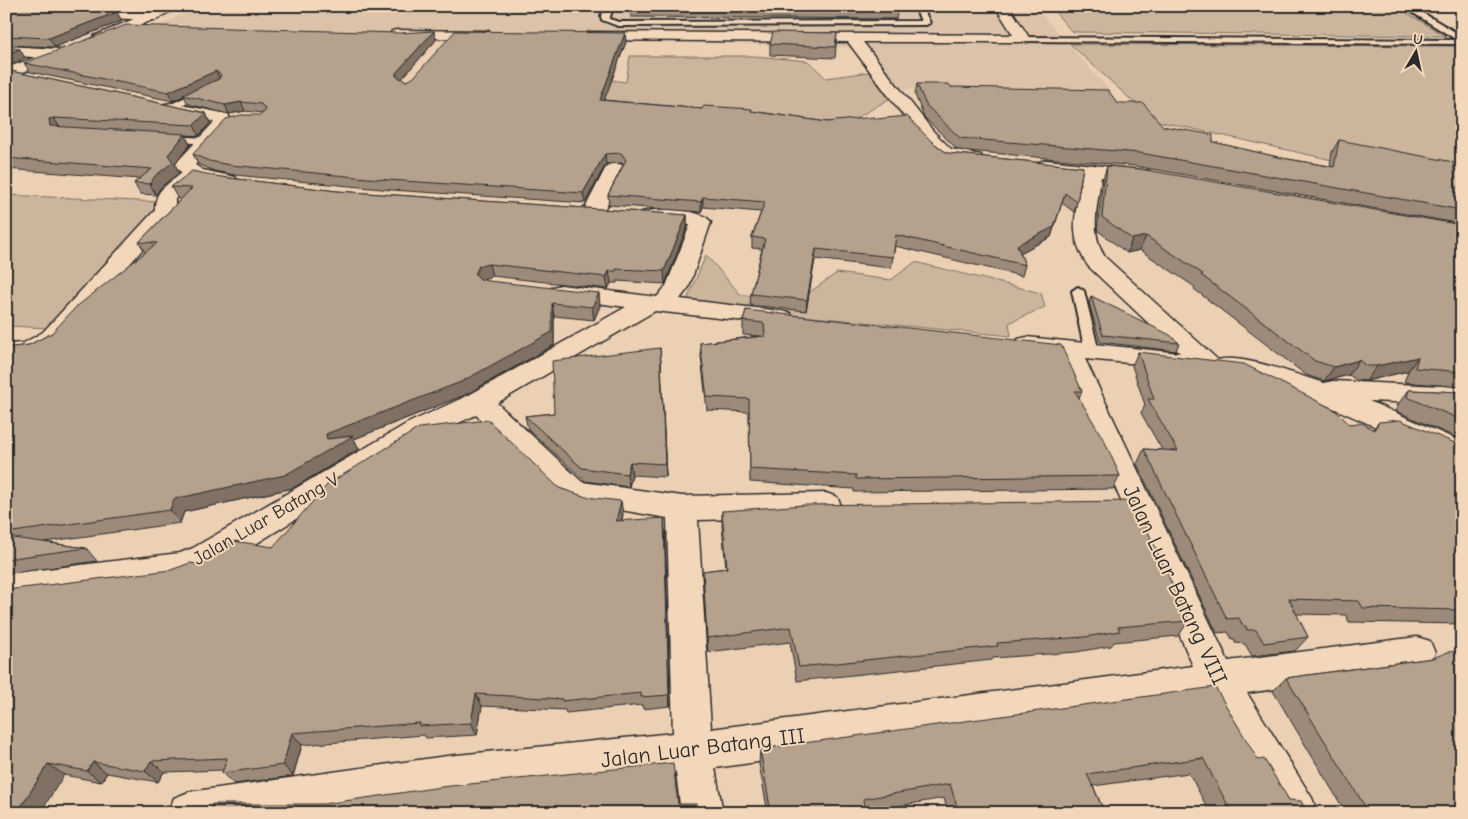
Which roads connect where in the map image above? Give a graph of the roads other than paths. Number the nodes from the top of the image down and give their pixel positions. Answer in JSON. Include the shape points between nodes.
{"nodes":[{"id":1,"x":176,"y":6,"type":"edge"},
{"id":2,"x":610,"y":6,"type":"edge"},
{"id":3,"x":918,"y":6,"type":"edge"},
{"id":4,"x":1002,"y":6,"type":"edge"},
{"id":5,"x":1405,"y":6,"type":"edge"},
{"id":6,"x":6,"y":10,"type":"edge"},
{"id":7,"x":158,"y":22,"type":"junction"},
{"id":8,"x":385,"y":34,"type":"edge"},
{"id":9,"x":452,"y":34,"type":"junction"},
{"id":10,"x":502,"y":35,"type":"edge"},
{"id":11,"x":572,"y":36,"type":"edge"},
{"id":12,"x":852,"y":38,"type":"junction"},
{"id":13,"x":1023,"y":39,"type":"junction"},
{"id":14,"x":1462,"y":39,"type":"edge"},
{"id":15,"x":1462,"y":42,"type":"edge"},
{"id":16,"x":440,"y":48,"type":"edge"},
{"id":17,"x":6,"y":50,"type":"edge"},
{"id":18,"x":58,"y":54,"type":"junction"},
{"id":19,"x":7,"y":74,"type":"edge"},
{"id":20,"x":46,"y":81,"type":"edge"},
{"id":21,"x":211,"y":88,"type":"edge"},
{"id":22,"x":150,"y":103,"type":"edge"},
{"id":23,"x":170,"y":107,"type":"junction"},
{"id":24,"x":158,"y":138,"type":"edge"},
{"id":25,"x":207,"y":141,"type":"junction"},
{"id":26,"x":986,"y":160,"type":"edge"},
{"id":27,"x":1025,"y":164,"type":"edge"},
{"id":28,"x":615,"y":169,"type":"dead end"},
{"id":29,"x":1092,"y":170,"type":"junction"},
{"id":30,"x":194,"y":173,"type":"junction"},
{"id":31,"x":1164,"y":179,"type":"edge"},
{"id":32,"x":246,"y":184,"type":"edge"},
{"id":33,"x":613,"y":213,"type":"edge"},
{"id":34,"x":632,"y":214,"type":"edge"},
{"id":35,"x":538,"y":290,"type":"edge"},
{"id":36,"x":1078,"y":291,"type":"dead end"},
{"id":37,"x":657,"y":304,"type":"junction"},
{"id":38,"x":801,"y":321,"type":"edge"},
{"id":39,"x":1006,"y":343,"type":"edge"},
{"id":40,"x":1080,"y":350,"type":"junction"},
{"id":41,"x":6,"y":352,"type":"edge"},
{"id":42,"x":1207,"y":363,"type":"junction"},
{"id":43,"x":1313,"y":390,"type":"junction"},
{"id":44,"x":1462,"y":396,"type":"edge"},
{"id":45,"x":479,"y":402,"type":"junction"},
{"id":46,"x":1462,"y":454,"type":"edge"},
{"id":47,"x":850,"y":505,"type":"edge"},
{"id":48,"x":682,"y":508,"type":"junction"},
{"id":49,"x":6,"y":588,"type":"edge"},
{"id":50,"x":1417,"y":653,"type":"dead end"},
{"id":51,"x":1217,"y":678,"type":"junction"},
{"id":52,"x":693,"y":751,"type":"junction"},
{"id":53,"x":189,"y":813,"type":"edge"},
{"id":54,"x":702,"y":813,"type":"edge"},
{"id":55,"x":1297,"y":813,"type":"edge"}],
"edges":[{"from":1,"to":7,"type":"street"},
{"from":2,"to":3,"type":"lane","via":[[606,20],[618,24],[926,23]]},
{"from":4,"to":13,"type":"street"},
{"from":5,"to":14,"type":"lane"},
{"from":6,"to":7,"type":"street"},
{"from":7,"to":18,"type":"street","via":[[128,28]]},
{"from":8,"to":9,"type":"street"},
{"from":9,"to":10,"type":"street"},
{"from":9,"to":16,"type":"street"},
{"from":11,"to":12,"type":"street"},
{"from":12,"to":13,"type":"street"},
{"from":12,"to":26,"type":"street","via":[[945,154]]},
{"from":13,"to":15,"type":"lane"},
{"from":17,"to":18,"type":"street"},
{"from":18,"to":19,"type":"street"},
{"from":19,"to":20,"type":"street"},
{"from":21,"to":23,"type":"lane"},
{"from":22,"to":23,"type":"street"},
{"from":23,"to":25,"type":"street","via":[[230,121]]},
{"from":24,"to":25,"type":"lane"},
{"from":25,"to":30,"type":"street","via":[[187,161],[185,166]]},
{"from":27,"to":29,"type":"street"},
{"from":28,"to":33,"type":"street","via":[[584,211]]},
{"from":29,"to":31,"type":"street"},
{"from":29,"to":42,"type":"street","via":[[1084,235],[1088,248],[1096,261]]},
{"from":30,"to":32,"type":"street"},
{"from":30,"to":41,"type":"street","via":[[165,197],[165,211],[52,338],[22,353]]},
{"from":34,"to":37,"type":"street","name":"Jalan Luar Batang V","via":[[692,218],[702,222],[677,288]]},
{"from":35,"to":37,"type":"street"},
{"from":36,"to":40,"type":"lane"},
{"from":37,"to":38,"type":"street"},
{"from":37,"to":45,"type":"street","name":"Jalan Luar Batang V"},
{"from":39,"to":40,"type":"street"},
{"from":40,"to":42,"type":"street"},
{"from":40,"to":51,"type":"street","name":"Jalan Luar Batang VIII","via":[[1082,384],[1122,503]]},
{"from":42,"to":43,"type":"street","via":[[1252,370]]},
{"from":43,"to":44,"type":"street"},
{"from":43,"to":46,"type":"street"},
{"from":45,"to":48,"type":"street","via":[[574,492]]},
{"from":45,"to":49,"type":"street","name":"Jalan Luar Batang V","via":[[418,430],[206,558],[181,567]]},
{"from":47,"to":48,"type":"street"},
{"from":48,"to":52,"type":"street"},
{"from":50,"to":51,"type":"street","name":"Jalan Luar Batang III"},
{"from":51,"to":52,"type":"street","name":"Jalan Luar Batang III"},
{"from":51,"to":55,"type":"street","name":"Jalan Luar Batang VIII"},
{"from":52,"to":53,"type":"street","name":"Jalan Luar Batang III","via":[[447,776]]},
{"from":52,"to":54,"type":"street"}]}
